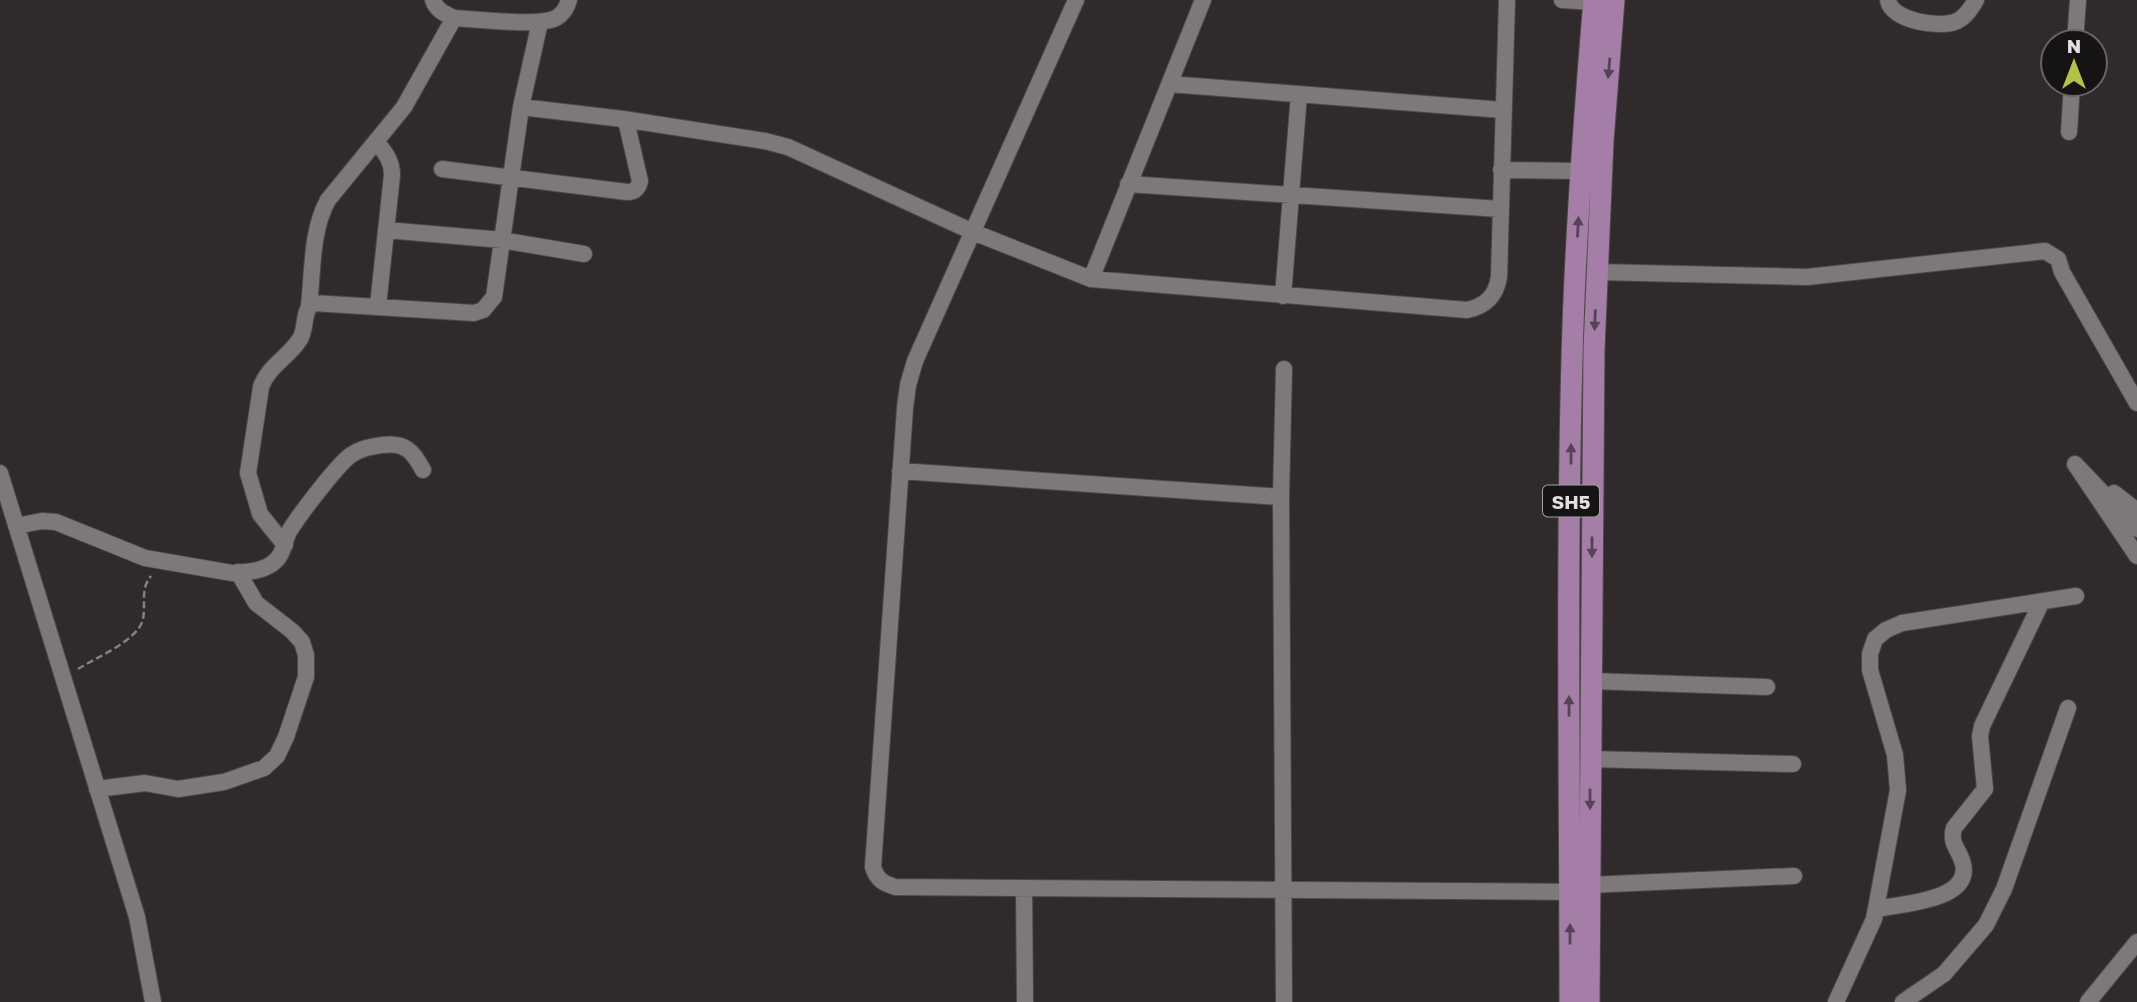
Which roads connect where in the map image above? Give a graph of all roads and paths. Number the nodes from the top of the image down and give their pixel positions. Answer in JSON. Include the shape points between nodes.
{"nodes":[{"id":1,"x":432,"y":0,"type":"edge"},
{"id":2,"x":569,"y":0,"type":"edge"},
{"id":3,"x":1076,"y":0,"type":"edge"},
{"id":4,"x":1203,"y":0,"type":"edge"},
{"id":5,"x":1507,"y":0,"type":"edge"},
{"id":6,"x":1562,"y":0,"type":"edge"},
{"id":7,"x":1888,"y":0,"type":"edge"},
{"id":8,"x":1976,"y":0,"type":"edge"},
{"id":9,"x":2078,"y":0,"type":"edge"},
{"id":10,"x":1601,"y":1,"type":"edge"},
{"id":11,"x":454,"y":18,"type":"junction"},
{"id":12,"x":540,"y":22,"type":"junction"},
{"id":13,"x":2076,"y":28,"type":"edge"},
{"id":14,"x":1168,"y":84,"type":"junction"},
{"id":15,"x":1299,"y":94,"type":"junction"},
{"id":16,"x":2071,"y":98,"type":"edge"},
{"id":17,"x":521,"y":107,"type":"junction"},
{"id":18,"x":1503,"y":110,"type":"junction"},
{"id":19,"x":623,"y":119,"type":"junction"},
{"id":20,"x":2069,"y":132,"type":"dead end"},
{"id":21,"x":376,"y":141,"type":"junction"},
{"id":22,"x":442,"y":169,"type":"dead end"},
{"id":23,"x":1501,"y":170,"type":"junction"},
{"id":24,"x":1580,"y":171,"type":"junction"},
{"id":25,"x":511,"y":178,"type":"junction"},
{"id":26,"x":1128,"y":184,"type":"junction"},
{"id":27,"x":1291,"y":196,"type":"junction"},
{"id":28,"x":1500,"y":209,"type":"junction"},
{"id":29,"x":386,"y":230,"type":"junction"},
{"id":30,"x":973,"y":232,"type":"junction"},
{"id":31,"x":502,"y":240,"type":"junction"},
{"id":32,"x":584,"y":254,"type":"dead end"},
{"id":33,"x":1597,"y":272,"type":"junction"},
{"id":34,"x":1091,"y":279,"type":"junction"},
{"id":35,"x":1283,"y":296,"type":"junction"},
{"id":36,"x":309,"y":305,"type":"junction"},
{"id":37,"x":378,"y":306,"type":"junction"},
{"id":38,"x":1284,"y":369,"type":"dead end"},
{"id":39,"x":2137,"y":403,"type":"edge"},
{"id":40,"x":2075,"y":464,"type":"junction"},
{"id":41,"x":423,"y":470,"type":"dead end"},
{"id":42,"x":900,"y":471,"type":"junction"},
{"id":43,"x":0,"y":473,"type":"edge"},
{"id":44,"x":1281,"y":497,"type":"junction"},
{"id":45,"x":2137,"y":511,"type":"edge"},
{"id":46,"x":16,"y":526,"type":"junction"},
{"id":47,"x":2137,"y":529,"type":"edge"},
{"id":48,"x":285,"y":545,"type":"junction"},
{"id":49,"x":2137,"y":556,"type":"edge"},
{"id":50,"x":167,"y":562,"type":"junction"},
{"id":51,"x":238,"y":572,"type":"junction"},
{"id":52,"x":2076,"y":596,"type":"dead end"},
{"id":53,"x":2042,"y":601,"type":"junction"},
{"id":54,"x":63,"y":678,"type":"junction"},
{"id":55,"x":1591,"y":681,"type":"junction"},
{"id":56,"x":1767,"y":687,"type":"dead end"},
{"id":57,"x":2068,"y":708,"type":"dead end"},
{"id":58,"x":1590,"y":759,"type":"junction"},
{"id":59,"x":1793,"y":764,"type":"dead end"},
{"id":60,"x":97,"y":789,"type":"junction"},
{"id":61,"x":1794,"y":876,"type":"dead end"},
{"id":62,"x":1024,"y":888,"type":"junction"},
{"id":63,"x":1283,"y":890,"type":"junction"},
{"id":64,"x":1583,"y":890,"type":"junction"},
{"id":65,"x":1876,"y":909,"type":"junction"},
{"id":66,"x":2135,"y":946,"type":"edge"},
{"id":67,"x":153,"y":1002,"type":"edge"},
{"id":68,"x":1025,"y":1002,"type":"edge"},
{"id":69,"x":1284,"y":1002,"type":"edge"},
{"id":70,"x":1570,"y":1002,"type":"edge"},
{"id":71,"x":1589,"y":1002,"type":"edge"},
{"id":72,"x":1836,"y":1002,"type":"edge"},
{"id":73,"x":1903,"y":1002,"type":"edge"},
{"id":74,"x":2088,"y":1002,"type":"edge"}],
"edges":[{"from":1,"to":11,"type":"street"},
{"from":2,"to":12,"type":"street","via":[[556,18]]},
{"from":3,"to":30,"type":"street"},
{"from":4,"to":14,"type":"street"},
{"from":5,"to":18,"type":"street"},
{"from":6,"to":10,"type":"street"},
{"from":7,"to":8,"type":"street","via":[[1896,14],[1946,24],[1959,21]]},
{"from":9,"to":13,"type":"street"},
{"from":10,"to":24,"type":"main road","number":"SH5"},
{"from":10,"to":33,"type":"main road","number":"SH5","one_way":true,"via":[[1603,141]]},
{"from":11,"to":12,"type":"street"},
{"from":11,"to":21,"type":"street","via":[[411,98]]},
{"from":12,"to":17,"type":"street"},
{"from":14,"to":15,"type":"street"},
{"from":14,"to":26,"type":"street"},
{"from":15,"to":18,"type":"street"},
{"from":15,"to":27,"type":"street"},
{"from":16,"to":20,"type":"street"},
{"from":17,"to":19,"type":"street"},
{"from":17,"to":25,"type":"street"},
{"from":18,"to":23,"type":"street"},
{"from":19,"to":25,"type":"street","via":[[640,181],[634,192]]},
{"from":19,"to":30,"type":"street","via":[[776,143]]},
{"from":21,"to":29,"type":"street","via":[[392,165]]},
{"from":21,"to":36,"type":"street","via":[[322,209]]},
{"from":22,"to":25,"type":"street"},
{"from":23,"to":24,"type":"street"},
{"from":23,"to":28,"type":"street"},
{"from":64,"to":24,"type":"main road","number":"SH5","one_way":true,"via":[[1572,358]]},
{"from":25,"to":31,"type":"street"},
{"from":26,"to":27,"type":"street"},
{"from":26,"to":34,"type":"street"},
{"from":27,"to":28,"type":"street"},
{"from":27,"to":35,"type":"street"},
{"from":28,"to":35,"type":"street","via":[[1497,290],[1476,308]]},
{"from":29,"to":31,"type":"street"},
{"from":29,"to":37,"type":"street"},
{"from":30,"to":34,"type":"street"},
{"from":30,"to":42,"type":"street","via":[[915,361],[908,385]]},
{"from":31,"to":32,"type":"street"},
{"from":31,"to":37,"type":"street","via":[[494,297],[483,310]]},
{"from":33,"to":39,"type":"street","via":[[1807,277],[2045,251],[2058,259]]},
{"from":33,"to":55,"type":"main road","number":"SH5","one_way":true},
{"from":34,"to":35,"type":"street"},
{"from":36,"to":37,"type":"street"},
{"from":36,"to":48,"type":"street","via":[[298,342],[264,378],[248,465],[257,507]]},
{"from":38,"to":44,"type":"street"},
{"from":40,"to":45,"type":"street"},
{"from":40,"to":47,"type":"street"},
{"from":40,"to":49,"type":"street"},
{"from":41,"to":48,"type":"street","via":[[406,446],[366,448],[353,454],[289,531]]},
{"from":42,"to":44,"type":"street"},
{"from":42,"to":62,"type":"street","via":[[873,867],[876,877],[895,887]]},
{"from":43,"to":46,"type":"street"},
{"from":44,"to":63,"type":"street"},
{"from":46,"to":50,"type":"street","via":[[56,522],[134,554]]},
{"from":46,"to":54,"type":"street"},
{"from":48,"to":51,"type":"street","via":[[274,562]]},
{"from":50,"to":51,"type":"street"},
{"from":50,"to":54,"type":"path","via":[[147,581],[139,630]]},
{"from":51,"to":60,"type":"street","via":[[256,603],[292,631],[306,655],[306,677],[276,756],[264,768],[224,782],[178,789],[145,783]]},
{"from":52,"to":53,"type":"street"},
{"from":53,"to":65,"type":"street","via":[[1982,726],[1985,789],[1952,836],[1963,864],[1961,883],[1943,896]]},
{"from":53,"to":65,"type":"street","via":[[1902,623],[1875,639],[1870,670],[1898,773]]},
{"from":54,"to":60,"type":"street"},
{"from":55,"to":56,"type":"street"},
{"from":55,"to":58,"type":"main road","number":"SH5"},
{"from":57,"to":73,"type":"street","via":[[2004,889],[1986,925],[1944,974]]},
{"from":58,"to":59,"type":"street"},
{"from":58,"to":64,"type":"main road","number":"SH5","one_way":true},
{"from":60,"to":67,"type":"street","via":[[137,917]]},
{"from":61,"to":64,"type":"street"},
{"from":62,"to":63,"type":"street"},
{"from":62,"to":68,"type":"street"},
{"from":63,"to":64,"type":"street"},
{"from":63,"to":69,"type":"street"},
{"from":70,"to":64,"type":"main road","number":"SH5","one_way":true},
{"from":64,"to":71,"type":"main road","number":"SH5"},
{"from":65,"to":72,"type":"street"},
{"from":66,"to":74,"type":"street"}]}
